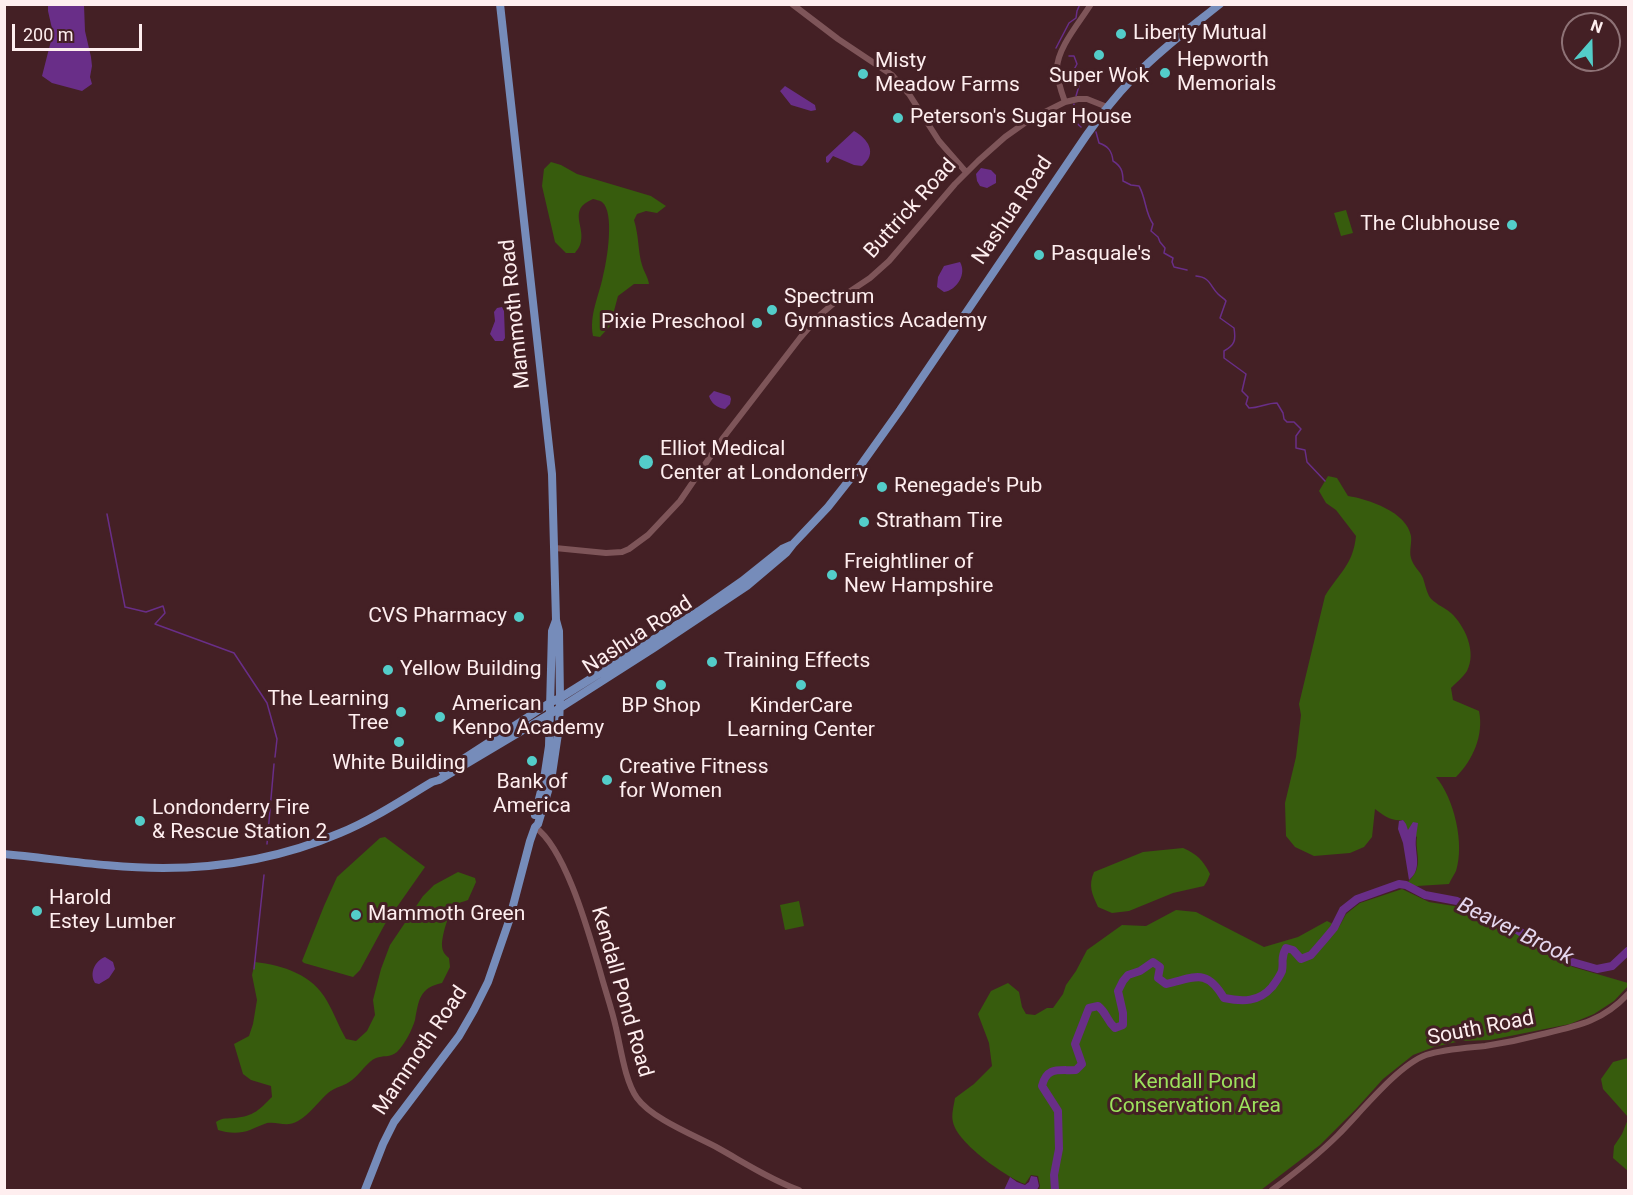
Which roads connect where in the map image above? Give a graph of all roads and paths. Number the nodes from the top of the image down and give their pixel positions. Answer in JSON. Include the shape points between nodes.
{"nodes":[{"id":1,"x":500,"y":4,"type":"edge"},
{"id":2,"x":792,"y":4,"type":"edge"},
{"id":3,"x":1091,"y":4,"type":"edge"},
{"id":4,"x":1220,"y":4,"type":"edge"},
{"id":5,"x":1065,"y":102,"type":"junction"},
{"id":6,"x":1107,"y":107,"type":"junction"},
{"id":7,"x":966,"y":172,"type":"junction"},
{"id":8,"x":793,"y":544,"type":"junction"},
{"id":9,"x":555,"y":548,"type":"junction"},
{"id":10,"x":556,"y":700,"type":"junction"},
{"id":11,"x":560,"y":708,"type":"junction"},
{"id":12,"x":551,"y":714,"type":"junction"},
{"id":13,"x":432,"y":782,"type":"junction"},
{"id":14,"x":535,"y":827,"type":"junction"},
{"id":15,"x":4,"y":854,"type":"edge"},
{"id":16,"x":1629,"y":994,"type":"edge"},
{"id":17,"x":365,"y":1191,"type":"edge"},
{"id":18,"x":799,"y":1191,"type":"edge"},
{"id":19,"x":1272,"y":1191,"type":"edge"}],
"edges":[{"from":1,"to":9,"type":"main road","name":"Mammoth Road","via":[[550,458]]},
{"from":2,"to":7,"type":"street","via":[[892,75]]},
{"from":3,"to":5,"type":"street","via":[[1059,58],[1057,73]]},
{"from":4,"to":6,"type":"main road","name":"Nashua Road","via":[[1145,66]]},
{"from":5,"to":6,"type":"street","name":"Buttrick Road","via":[[1087,99]]},
{"from":5,"to":7,"type":"street","name":"Buttrick Road","via":[[1023,124]]},
{"from":6,"to":8,"type":"main road","name":"Nashua Road","via":[[858,469]]},
{"from":7,"to":9,"type":"street","name":"Buttrick Road","via":[[889,261],[820,315],[723,438],[680,501],[648,535],[622,552]]},
{"from":8,"to":10,"type":"main road","name":"Nashua Road","via":[[699,611]]},
{"from":8,"to":11,"type":"main road","name":"Nashua Road","via":[[747,586]]},
{"from":9,"to":10,"type":"main road","name":"Mammoth Road","via":[[559,631]]},
{"from":10,"to":11,"type":"main road","name":"Mammoth Road"},
{"from":10,"to":12,"type":"main road","name":"Mammoth Road"},
{"from":10,"to":13,"type":"main road","name":"Nashua Road"},
{"from":11,"to":12,"type":"main road","name":"Nashua Road"},
{"from":11,"to":14,"type":"main road","name":"Mammoth Road","via":[[555,764]]},
{"from":12,"to":13,"type":"main road","name":"Nashua Road"},
{"from":12,"to":14,"type":"main road","name":"Mammoth Road"},
{"from":13,"to":15,"type":"main road","name":"Nashua Road","via":[[340,833],[277,854],[237,862],[160,868]]},
{"from":14,"to":17,"type":"main road","name":"Mammoth Road","via":[[488,982],[459,1036],[394,1122]]},
{"from":14,"to":18,"type":"street","name":"Kendall Pond Road","via":[[554,849],[576,898],[628,1079],[637,1098],[656,1115]]},
{"from":16,"to":19,"type":"street","name":"South Road","via":[[1601,1017],[1583,1025],[1418,1058],[1320,1152]]}]}
